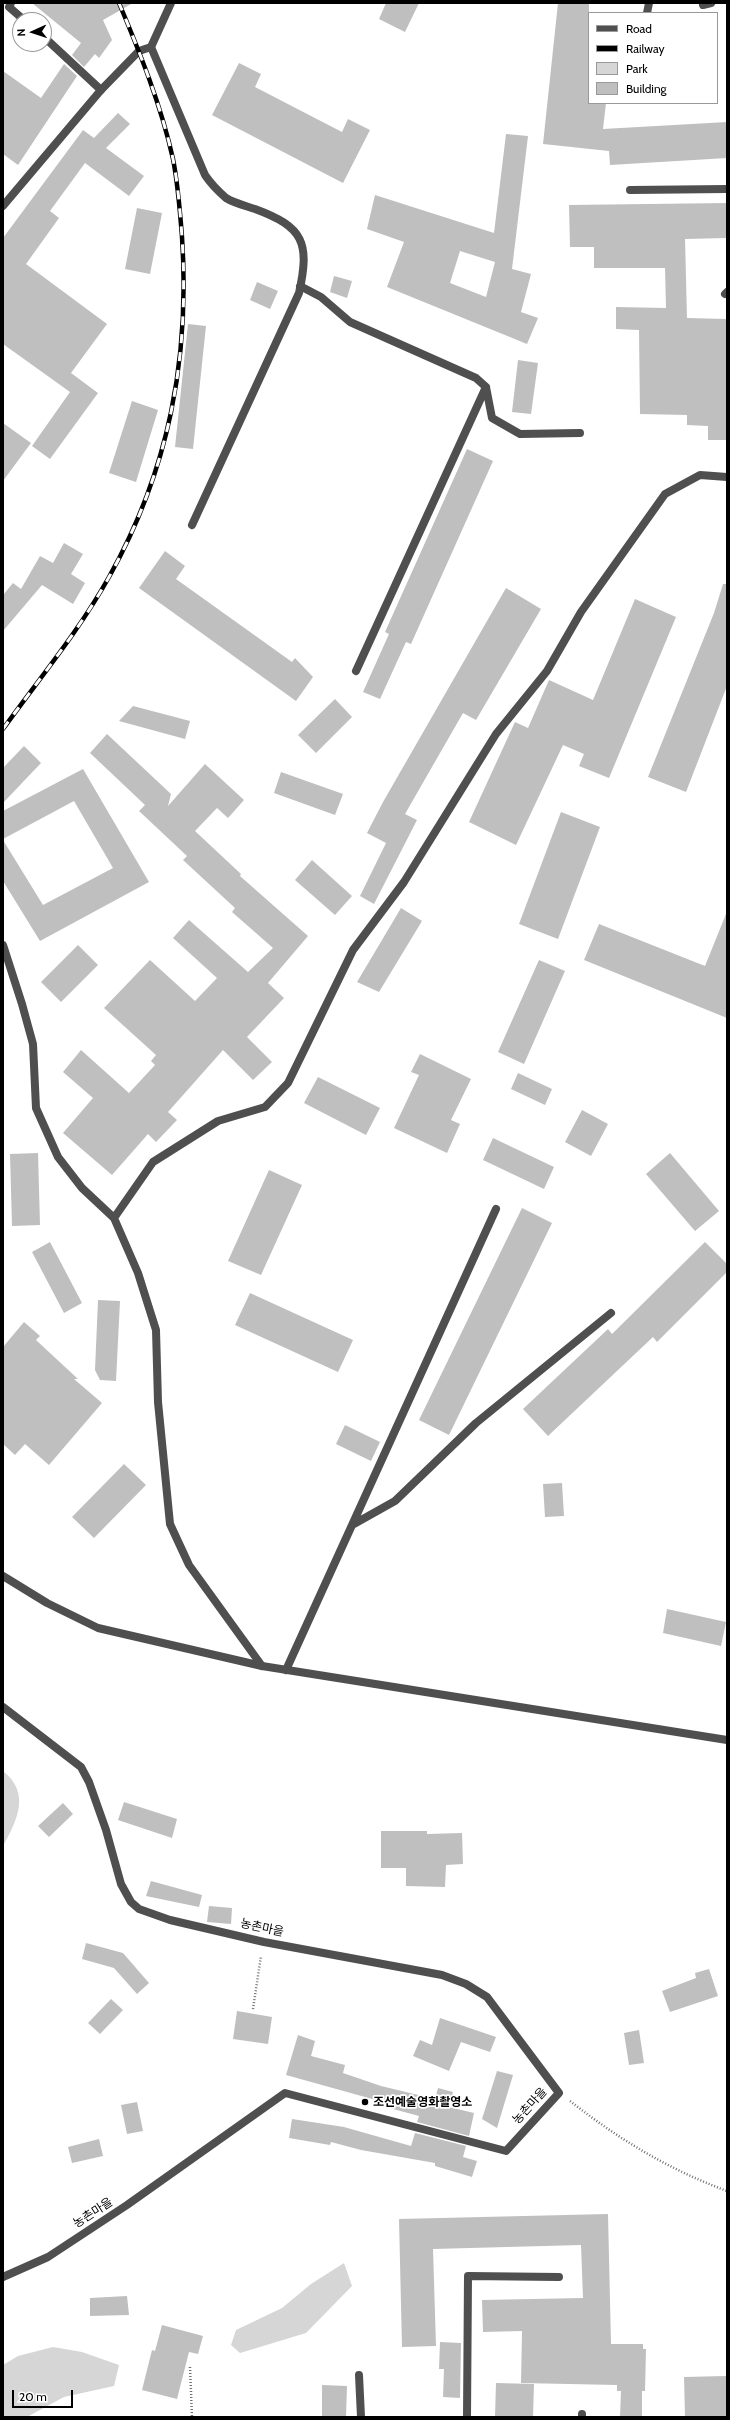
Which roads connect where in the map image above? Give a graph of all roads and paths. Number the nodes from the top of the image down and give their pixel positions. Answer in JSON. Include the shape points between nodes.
{"nodes":[{"id":1,"x":11,"y":3,"type":"edge"},
{"id":2,"x":171,"y":3,"type":"edge"},
{"id":3,"x":15,"y":12,"type":"edge"},
{"id":4,"x":52,"y":45,"type":"edge"},
{"id":5,"x":151,"y":47,"type":"junction"},
{"id":6,"x":101,"y":90,"type":"junction"},
{"id":7,"x":727,"y":189,"type":"edge"},
{"id":8,"x":630,"y":190,"type":"dead end"},
{"id":9,"x":3,"y":206,"type":"edge"},
{"id":10,"x":300,"y":286,"type":"junction"},
{"id":11,"x":486,"y":387,"type":"junction"},
{"id":12,"x":580,"y":433,"type":"dead end"},
{"id":13,"x":727,"y":477,"type":"edge"},
{"id":14,"x":192,"y":525,"type":"dead end"},
{"id":15,"x":356,"y":671,"type":"dead end"},
{"id":16,"x":3,"y":945,"type":"edge"},
{"id":17,"x":496,"y":1209,"type":"dead end"},
{"id":18,"x":114,"y":1218,"type":"junction"},
{"id":19,"x":611,"y":1314,"type":"dead end"},
{"id":20,"x":354,"y":1524,"type":"junction"},
{"id":21,"x":3,"y":1576,"type":"edge"},
{"id":22,"x":262,"y":1666,"type":"junction"},
{"id":23,"x":286,"y":1670,"type":"junction"},
{"id":24,"x":3,"y":1706,"type":"edge"},
{"id":25,"x":727,"y":1740,"type":"edge"},
{"id":26,"x":264,"y":1942,"type":"junction"},
{"id":27,"x":253,"y":2010,"type":"dead end"},
{"id":28,"x":559,"y":2093,"type":"junction"},
{"id":29,"x":727,"y":2191,"type":"edge"},
{"id":30,"x":3,"y":2277,"type":"edge"},
{"id":31,"x":559,"y":2277,"type":"dead end"},
{"id":32,"x":190,"y":2367,"type":"dead end"},
{"id":33,"x":359,"y":2375,"type":"dead end"},
{"id":34,"x":192,"y":2417,"type":"edge"},
{"id":35,"x":361,"y":2417,"type":"edge"},
{"id":36,"x":467,"y":2417,"type":"edge"}],
"edges":[{"from":1,"to":3,"type":"street","via":[[9,7]]},
{"from":2,"to":5,"type":"street"},
{"from":4,"to":6,"type":"street"},
{"from":5,"to":6,"type":"street","via":[[139,51]]},
{"from":5,"to":10,"type":"street","via":[[205,175],[214,187],[228,199],[272,215],[293,229],[303,244],[304,271]]},
{"from":6,"to":9,"type":"street"},
{"from":7,"to":8,"type":"street"},
{"from":10,"to":11,"type":"street","via":[[321,297],[350,322],[476,378]]},
{"from":10,"to":14,"type":"street"},
{"from":11,"to":12,"type":"street","via":[[492,418],[520,434]]},
{"from":11,"to":15,"type":"street"},
{"from":13,"to":18,"type":"street","via":[[700,475],[665,494],[656,506],[581,612],[547,671],[496,734],[404,882],[353,950],[288,1083],[265,1107],[218,1121],[153,1162]]},
{"from":16,"to":18,"type":"street","via":[[32,1044],[36,1108],[58,1157],[82,1188]]},
{"from":17,"to":20,"type":"street"},
{"from":18,"to":22,"type":"street","via":[[138,1273],[156,1330],[158,1402],[170,1524],[189,1565]]},
{"from":19,"to":20,"type":"street","via":[[476,1423],[395,1501]]},
{"from":20,"to":23,"type":"street"},
{"from":21,"to":22,"type":"street","via":[[47,1603],[98,1628]]},
{"from":22,"to":23,"type":"street"},
{"from":23,"to":25,"type":"street"},
{"from":24,"to":26,"type":"street","name":"농촌마을","via":[[81,1768],[89,1782],[106,1830],[121,1884],[131,1902],[139,1909],[170,1920]]},
{"from":26,"to":27,"type":"path"},
{"from":26,"to":28,"type":"street","name":"농촌마을","via":[[442,1975],[466,1984],[487,1998]]},
{"from":28,"to":29,"type":"path","via":[[603,2127],[647,2155],[684,2175]]},
{"from":28,"to":30,"type":"street","name":"농촌마을","via":[[506,2151],[285,2093],[127,2205],[48,2256]]},
{"from":31,"to":36,"type":"street","via":[[468,2276]]},
{"from":32,"to":34,"type":"path"},
{"from":33,"to":35,"type":"street"}]}
